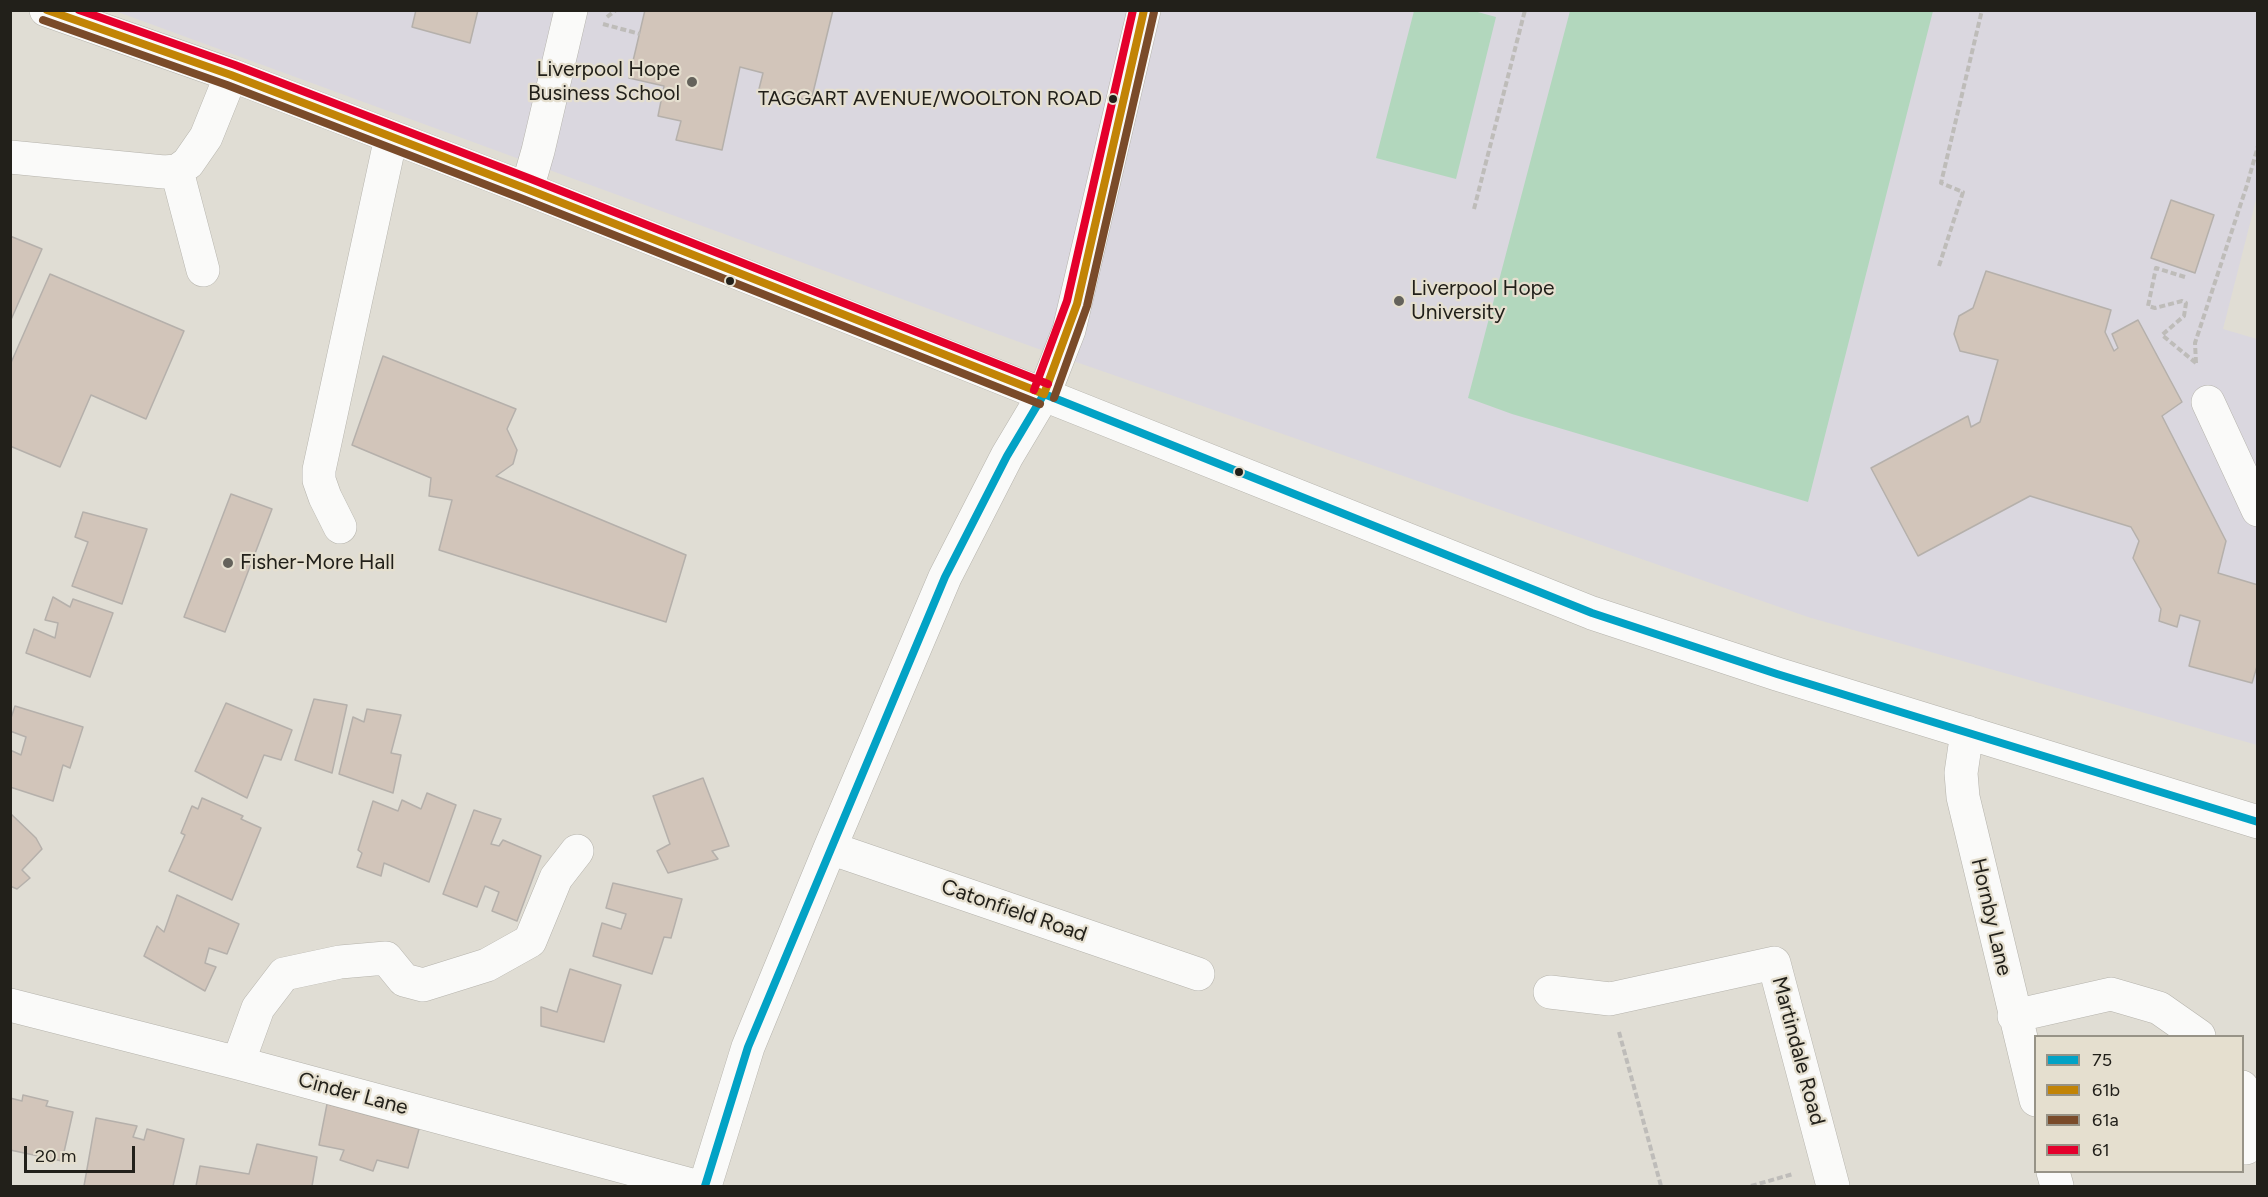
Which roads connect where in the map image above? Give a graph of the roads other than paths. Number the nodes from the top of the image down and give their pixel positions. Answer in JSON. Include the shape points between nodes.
{"nodes":[{"id":1,"x":46,"y":10,"type":"edge"},
{"id":2,"x":1144,"y":10,"type":"edge"},
{"id":3,"x":584,"y":16,"type":"edge"},
{"id":4,"x":231,"y":75,"type":"junction"},
{"id":5,"x":392,"y":137,"type":"junction"},
{"id":6,"x":10,"y":157,"type":"edge"},
{"id":7,"x":177,"y":171,"type":"junction"},
{"id":8,"x":527,"y":189,"type":"junction"},
{"id":9,"x":203,"y":270,"type":"dead end"},
{"id":10,"x":1044,"y":394,"type":"junction"},
{"id":11,"x":2208,"y":402,"type":"dead end"},
{"id":12,"x":2258,"y":510,"type":"edge"},
{"id":13,"x":340,"y":527,"type":"dead end"},
{"id":14,"x":1966,"y":732,"type":"junction"},
{"id":15,"x":2258,"y":822,"type":"edge"},
{"id":16,"x":830,"y":848,"type":"junction"},
{"id":17,"x":577,"y":851,"type":"dead end"},
{"id":18,"x":1198,"y":974,"type":"dead end"},
{"id":19,"x":1550,"y":992,"type":"dead end"},
{"id":20,"x":10,"y":1005,"type":"edge"},
{"id":21,"x":2014,"y":1016,"type":"junction"},
{"id":22,"x":2198,"y":1035,"type":"edge"},
{"id":23,"x":238,"y":1063,"type":"junction"},
{"id":24,"x":2244,"y":1090,"type":"edge"},
{"id":25,"x":2034,"y":1092,"type":"edge"},
{"id":26,"x":2246,"y":1148,"type":"dead end"},
{"id":27,"x":1830,"y":1175,"type":"edge"},
{"id":28,"x":695,"y":1186,"type":"edge"},
{"id":29,"x":705,"y":1186,"type":"edge"}],
"edges":[{"from":1,"to":4,"type":"street"},
{"from":2,"to":10,"type":"street","via":[[1077,304]]},
{"from":3,"to":8,"type":"street"},
{"from":4,"to":5,"type":"street"},
{"from":4,"to":7,"type":"street","via":[[206,137],[188,163]]},
{"from":5,"to":8,"type":"street"},
{"from":5,"to":13,"type":"street","via":[[319,470],[325,497]]},
{"from":6,"to":7,"type":"street"},
{"from":7,"to":9,"type":"street"},
{"from":8,"to":10,"type":"street"},
{"from":10,"to":14,"type":"street","via":[[1592,613]]},
{"from":10,"to":16,"type":"street","via":[[1007,456],[945,577]]},
{"from":11,"to":12,"type":"street"},
{"from":14,"to":15,"type":"street"},
{"from":14,"to":21,"type":"street","name":"Hornby Lane","via":[[1961,772],[1963,796]]},
{"from":16,"to":18,"type":"street","name":"Catonfield Road"},
{"from":16,"to":29,"type":"street","via":[[748,1047]]},
{"from":17,"to":23,"type":"street","via":[[556,878],[530,941],[487,965],[423,984],[404,980],[386,958],[340,962],[284,974],[258,1008]]},
{"from":19,"to":27,"type":"street","name":"Martindale Road","via":[[1610,999],[1774,963]]},
{"from":20,"to":23,"type":"street","name":"Cinder Lane"},
{"from":21,"to":22,"type":"street","via":[[2111,994],[2159,1008]]},
{"from":21,"to":25,"type":"street","name":"Hornby Lane"},
{"from":23,"to":28,"type":"street","name":"Cinder Lane"},
{"from":24,"to":26,"type":"street","via":[[2253,1106]]}]}
